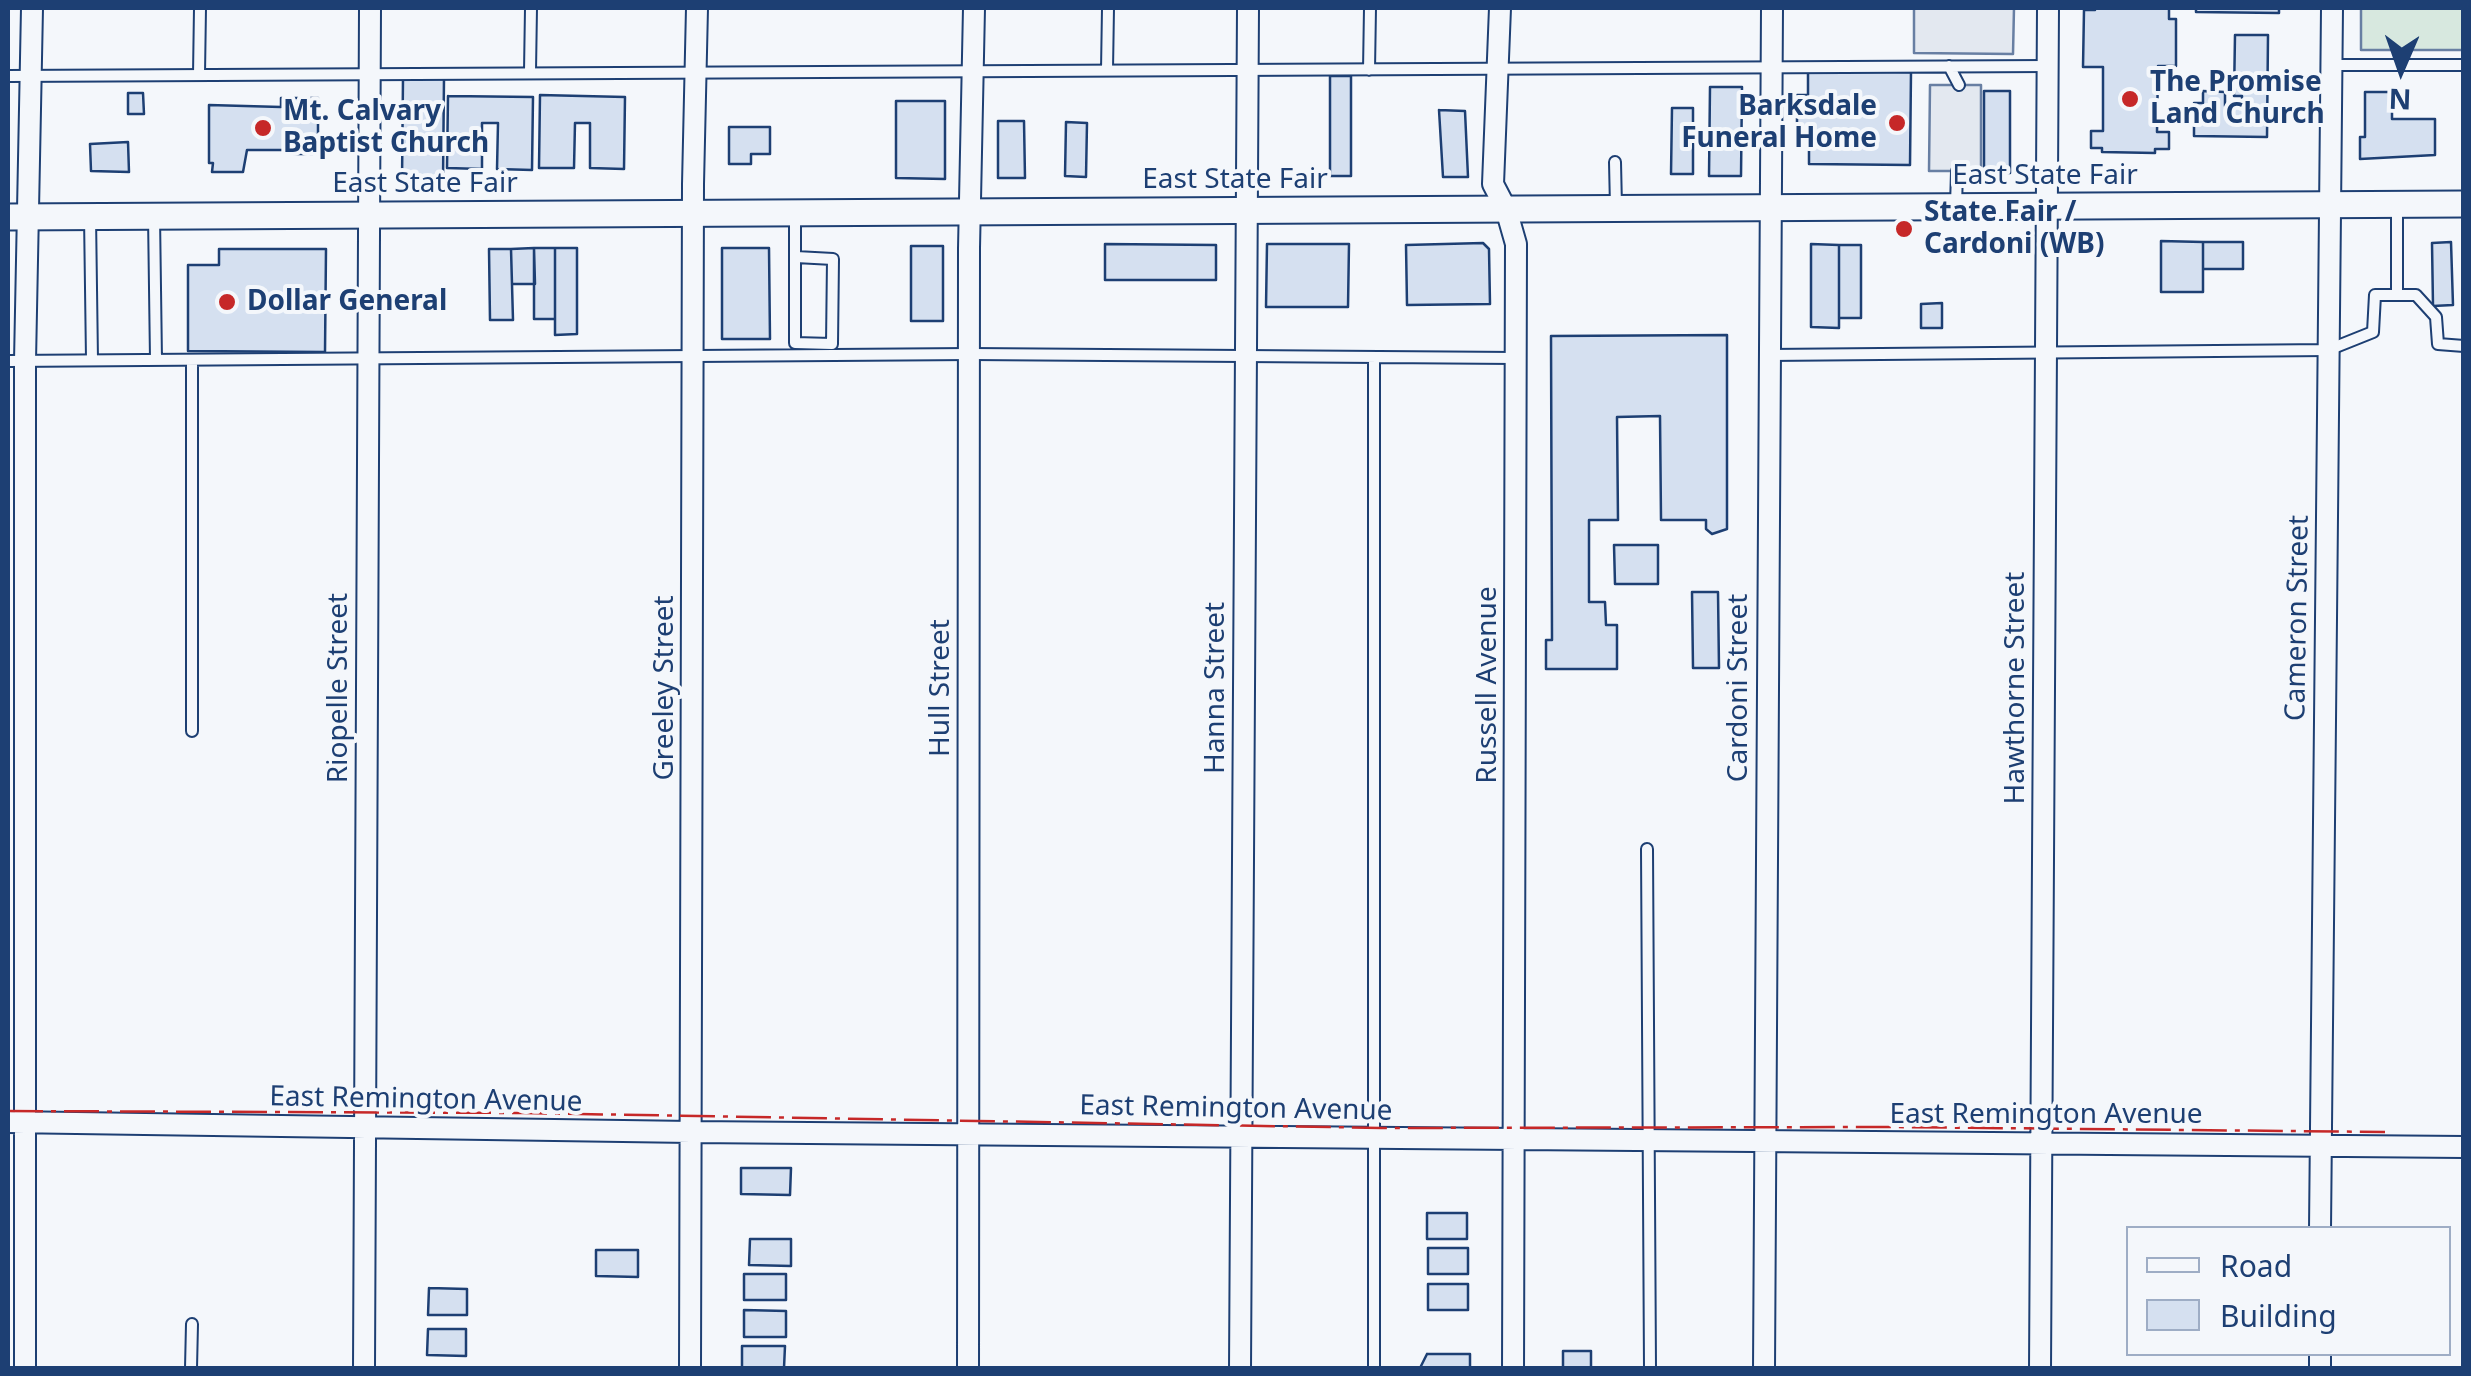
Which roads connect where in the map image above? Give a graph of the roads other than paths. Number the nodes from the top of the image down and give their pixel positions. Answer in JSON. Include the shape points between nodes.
{"nodes":[{"id":1,"x":32,"y":8,"type":"edge"},
{"id":2,"x":200,"y":8,"type":"edge"},
{"id":3,"x":370,"y":8,"type":"edge"},
{"id":4,"x":532,"y":8,"type":"edge"},
{"id":5,"x":697,"y":8,"type":"edge"},
{"id":6,"x":974,"y":8,"type":"edge"},
{"id":7,"x":1108,"y":8,"type":"edge"},
{"id":8,"x":1248,"y":8,"type":"edge"},
{"id":9,"x":1370,"y":8,"type":"edge"},
{"id":10,"x":1500,"y":8,"type":"edge"},
{"id":11,"x":1772,"y":8,"type":"edge"},
{"id":12,"x":2048,"y":8,"type":"edge"},
{"id":13,"x":2332,"y":8,"type":"edge"},
{"id":14,"x":2331,"y":65,"type":"junction"},
{"id":15,"x":2464,"y":65,"type":"edge"},
{"id":16,"x":1771,"y":66,"type":"junction"},
{"id":17,"x":1949,"y":66,"type":"junction"},
{"id":18,"x":2048,"y":66,"type":"junction"},
{"id":19,"x":1499,"y":69,"type":"junction"},
{"id":20,"x":695,"y":70,"type":"junction"},
{"id":21,"x":1107,"y":70,"type":"junction"},
{"id":22,"x":1369,"y":70,"type":"junction"},
{"id":23,"x":530,"y":71,"type":"junction"},
{"id":24,"x":973,"y":71,"type":"junction"},
{"id":25,"x":1247,"y":71,"type":"junction"},
{"id":26,"x":370,"y":72,"type":"junction"},
{"id":27,"x":199,"y":74,"type":"junction"},
{"id":28,"x":8,"y":76,"type":"edge"},
{"id":29,"x":31,"y":76,"type":"junction"},
{"id":30,"x":1959,"y":85,"type":"dead end"},
{"id":31,"x":1615,"y":162,"type":"dead end"},
{"id":32,"x":1957,"y":171,"type":"dead end"},
{"id":33,"x":2329,"y":204,"type":"junction"},
{"id":34,"x":2397,"y":204,"type":"junction"},
{"id":35,"x":2464,"y":204,"type":"edge"},
{"id":36,"x":2046,"y":206,"type":"junction"},
{"id":37,"x":1956,"y":207,"type":"junction"},
{"id":38,"x":1616,"y":208,"type":"junction"},
{"id":39,"x":1769,"y":208,"type":"junction"},
{"id":40,"x":1506,"y":209,"type":"junction"},
{"id":41,"x":1246,"y":210,"type":"junction"},
{"id":42,"x":795,"y":212,"type":"junction"},
{"id":43,"x":694,"y":213,"type":"junction"},
{"id":44,"x":970,"y":213,"type":"junction"},
{"id":45,"x":90,"y":214,"type":"junction"},
{"id":46,"x":154,"y":214,"type":"junction"},
{"id":47,"x":368,"y":214,"type":"junction"},
{"id":48,"x":17,"y":216,"type":"edge"},
{"id":49,"x":796,"y":257,"type":"junction"},
{"id":50,"x":2396,"y":295,"type":"junction"},
{"id":51,"x":2464,"y":346,"type":"edge"},
{"id":52,"x":2328,"y":350,"type":"junction"},
{"id":53,"x":2045,"y":351,"type":"junction"},
{"id":54,"x":970,"y":354,"type":"junction"},
{"id":55,"x":1768,"y":355,"type":"junction"},
{"id":56,"x":694,"y":357,"type":"junction"},
{"id":57,"x":1245,"y":357,"type":"junction"},
{"id":58,"x":1374,"y":358,"type":"junction"},
{"id":59,"x":1516,"y":358,"type":"junction"},
{"id":60,"x":368,"y":359,"type":"junction"},
{"id":61,"x":92,"y":360,"type":"junction"},
{"id":62,"x":156,"y":360,"type":"junction"},
{"id":63,"x":192,"y":360,"type":"junction"},
{"id":64,"x":16,"y":361,"type":"edge"},
{"id":65,"x":192,"y":731,"type":"dead end"},
{"id":66,"x":1646,"y":848,"type":"dead end"},
{"id":67,"x":17,"y":1122,"type":"edge"},
{"id":68,"x":365,"y":1126,"type":"junction"},
{"id":69,"x":691,"y":1132,"type":"junction"},
{"id":70,"x":967,"y":1133,"type":"junction"},
{"id":71,"x":1242,"y":1137,"type":"junction"},
{"id":72,"x":1374,"y":1138,"type":"junction"},
{"id":73,"x":1514,"y":1140,"type":"junction"},
{"id":74,"x":1650,"y":1141,"type":"junction"},
{"id":75,"x":1764,"y":1141,"type":"junction"},
{"id":76,"x":2042,"y":1142,"type":"junction"},
{"id":77,"x":2320,"y":1145,"type":"junction"},
{"id":78,"x":2464,"y":1147,"type":"edge"},
{"id":79,"x":2320,"y":1226,"type":"edge"},
{"id":80,"x":192,"y":1324,"type":"dead end"},
{"id":81,"x":26,"y":1368,"type":"edge"},
{"id":82,"x":192,"y":1368,"type":"edge"},
{"id":83,"x":364,"y":1368,"type":"edge"},
{"id":84,"x":690,"y":1368,"type":"edge"},
{"id":85,"x":968,"y":1368,"type":"edge"},
{"id":86,"x":1240,"y":1368,"type":"edge"},
{"id":87,"x":1374,"y":1368,"type":"edge"},
{"id":88,"x":1512,"y":1368,"type":"edge"},
{"id":89,"x":1650,"y":1368,"type":"edge"},
{"id":90,"x":1764,"y":1368,"type":"edge"},
{"id":91,"x":2040,"y":1368,"type":"edge"}],
"edges":[{"from":1,"to":29,"type":"street"},
{"from":2,"to":27,"type":"lane"},
{"from":3,"to":26,"type":"street","name":"Riopelle Street"},
{"from":4,"to":23,"type":"lane"},
{"from":5,"to":20,"type":"street","name":"Greeley Street"},
{"from":6,"to":24,"type":"street","name":"Hull Street"},
{"from":7,"to":21,"type":"lane"},
{"from":8,"to":25,"type":"street","name":"Hanna Street"},
{"from":9,"to":22,"type":"lane"},
{"from":10,"to":19,"type":"street","name":"Russell Avenue"},
{"from":11,"to":16,"type":"street","name":"Cardoni Street"},
{"from":12,"to":18,"type":"street","name":"Hawthorne Street"},
{"from":13,"to":14,"type":"street","name":"Cameron Street"},
{"from":14,"to":15,"type":"lane"},
{"from":14,"to":33,"type":"street","name":"Cameron Street"},
{"from":16,"to":17,"type":"lane"},
{"from":16,"to":19,"type":"lane"},
{"from":16,"to":39,"type":"street","name":"Cardoni Street"},
{"from":17,"to":18,"type":"lane"},
{"from":17,"to":30,"type":"lane"},
{"from":18,"to":36,"type":"street","name":"Hawthorne Street"},
{"from":19,"to":22,"type":"lane"},
{"from":19,"to":40,"type":"street","name":"Russell Avenue","via":[[1493,184]]},
{"from":20,"to":23,"type":"lane"},
{"from":20,"to":24,"type":"lane"},
{"from":20,"to":43,"type":"street","name":"Greeley Street"},
{"from":21,"to":24,"type":"lane"},
{"from":21,"to":25,"type":"lane"},
{"from":22,"to":25,"type":"lane"},
{"from":23,"to":26,"type":"lane"},
{"from":24,"to":44,"type":"street","name":"Hull Street"},
{"from":25,"to":41,"type":"street","name":"Hanna Street"},
{"from":26,"to":27,"type":"lane"},
{"from":26,"to":47,"type":"street","name":"Riopelle Street"},
{"from":27,"to":29,"type":"lane"},
{"from":28,"to":29,"type":"lane"},
{"from":29,"to":48,"type":"street"},
{"from":31,"to":38,"type":"lane"},
{"from":32,"to":37,"type":"lane"},
{"from":33,"to":34,"type":"street","name":"East State Fair"},
{"from":33,"to":36,"type":"street","name":"East State Fair"},
{"from":33,"to":52,"type":"street","name":"Cameron Street"},
{"from":34,"to":35,"type":"street","name":"East State Fair"},
{"from":34,"to":50,"type":"lane"},
{"from":36,"to":37,"type":"street","name":"East State Fair"},
{"from":36,"to":53,"type":"street","name":"Hawthorne Street"},
{"from":37,"to":39,"type":"street","name":"East State Fair"},
{"from":38,"to":39,"type":"street","name":"East State Fair"},
{"from":38,"to":40,"type":"street","name":"East State Fair"},
{"from":39,"to":55,"type":"street","name":"Cardoni Street"},
{"from":40,"to":41,"type":"street","name":"East State Fair"},
{"from":40,"to":59,"type":"street","name":"Russell Avenue","via":[[1516,244]]},
{"from":41,"to":44,"type":"street","name":"East State Fair"},
{"from":41,"to":57,"type":"street","name":"Hanna Street"},
{"from":42,"to":43,"type":"street","name":"East State Fair"},
{"from":42,"to":44,"type":"street","name":"East State Fair"},
{"from":42,"to":49,"type":"lane"},
{"from":43,"to":47,"type":"street","name":"East State Fair"},
{"from":43,"to":56,"type":"street","name":"Greeley Street"},
{"from":44,"to":54,"type":"street","name":"Hull Street"},
{"from":45,"to":46,"type":"street","name":"East State Fair"},
{"from":45,"to":48,"type":"street","name":"East State Fair"},
{"from":45,"to":61,"type":"lane"},
{"from":46,"to":47,"type":"street","name":"East State Fair"},
{"from":46,"to":62,"type":"lane"},
{"from":47,"to":60,"type":"street","name":"Riopelle Street"},
{"from":48,"to":64,"type":"street"},
{"from":49,"to":49,"type":"lane","via":[[795,343],[832,344],[833,259]]},
{"from":50,"to":51,"type":"lane","via":[[2416,296],[2436,317],[2438,344]]},
{"from":50,"to":52,"type":"lane","via":[[2375,295],[2373,332]]},
{"from":52,"to":53,"type":"lane"},
{"from":52,"to":77,"type":"street","name":"Cameron Street"},
{"from":53,"to":55,"type":"lane"},
{"from":53,"to":76,"type":"street","name":"Hawthorne Street"},
{"from":54,"to":56,"type":"lane"},
{"from":54,"to":57,"type":"lane"},
{"from":54,"to":70,"type":"street","name":"Hull Street"},
{"from":55,"to":75,"type":"street","name":"Cardoni Street"},
{"from":56,"to":60,"type":"lane"},
{"from":56,"to":69,"type":"street","name":"Greeley Street"},
{"from":57,"to":58,"type":"lane"},
{"from":57,"to":71,"type":"street","name":"Hanna Street"},
{"from":58,"to":59,"type":"lane"},
{"from":58,"to":72,"type":"lane"},
{"from":59,"to":73,"type":"street","name":"Russell Avenue"},
{"from":60,"to":63,"type":"lane"},
{"from":60,"to":68,"type":"street","name":"Riopelle Street"},
{"from":61,"to":62,"type":"lane"},
{"from":61,"to":64,"type":"lane"},
{"from":62,"to":63,"type":"lane"},
{"from":63,"to":65,"type":"lane"},
{"from":64,"to":67,"type":"street"},
{"from":66,"to":74,"type":"lane"},
{"from":67,"to":68,"type":"street","name":"East Remington Avenue"},
{"from":67,"to":81,"type":"street"},
{"from":68,"to":69,"type":"street","name":"East Remington Avenue"},
{"from":68,"to":83,"type":"street","name":"Riopelle Street"},
{"from":69,"to":70,"type":"street","name":"East Remington Avenue"},
{"from":69,"to":84,"type":"street","name":"Greeley Street"},
{"from":70,"to":71,"type":"street","name":"East Remington Avenue"},
{"from":70,"to":85,"type":"street","name":"Hull Street"},
{"from":71,"to":72,"type":"street","name":"East Remington Avenue"},
{"from":71,"to":86,"type":"street","name":"Hanna Street"},
{"from":72,"to":73,"type":"street","name":"East Remington Avenue"},
{"from":72,"to":87,"type":"lane"},
{"from":73,"to":74,"type":"street","name":"East Remington Avenue"},
{"from":73,"to":88,"type":"street","name":"Russell Avenue"},
{"from":74,"to":75,"type":"street","name":"East Remington Avenue"},
{"from":74,"to":89,"type":"lane"},
{"from":75,"to":76,"type":"street","name":"East Remington Avenue"},
{"from":75,"to":90,"type":"street","name":"Cardoni Street"},
{"from":76,"to":77,"type":"street","name":"East Remington Avenue"},
{"from":76,"to":91,"type":"street","name":"Hawthorne Street"},
{"from":77,"to":78,"type":"street","name":"East Remington Avenue"},
{"from":77,"to":79,"type":"street","name":"Cameron Street"},
{"from":80,"to":82,"type":"lane"}]}
